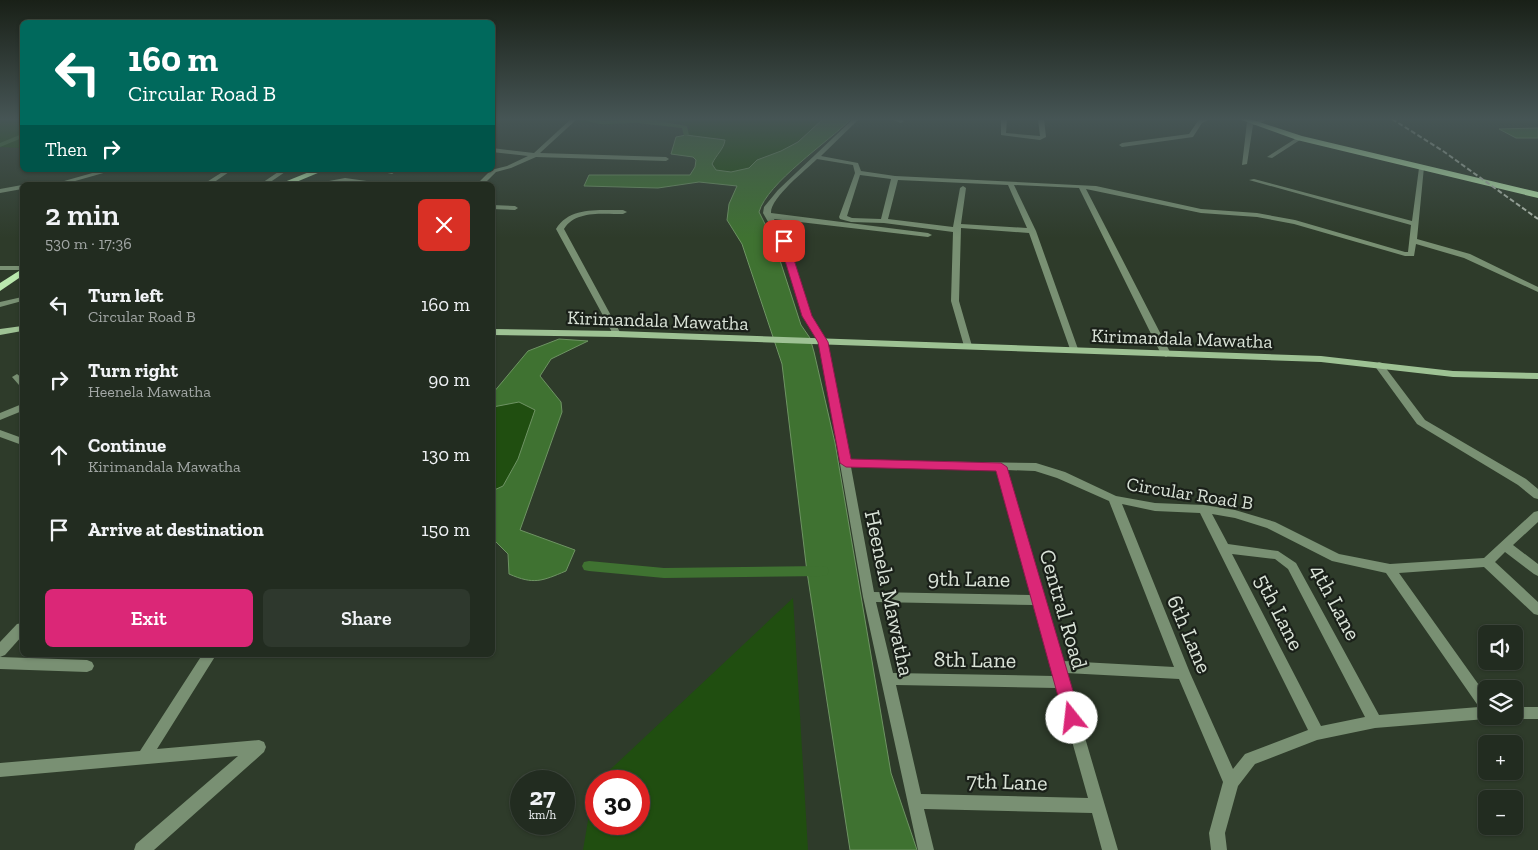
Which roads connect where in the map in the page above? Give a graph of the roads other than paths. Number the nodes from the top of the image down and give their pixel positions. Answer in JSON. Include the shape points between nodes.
{"nodes":[{"id":1,"x":527,"y":159,"type":"edge"},
{"id":2,"x":655,"y":159,"type":"edge"},
{"id":3,"x":666,"y":159,"type":"dead end"},
{"id":4,"x":813,"y":159,"type":"edge"},
{"id":5,"x":826,"y":159,"type":"edge"},
{"id":6,"x":1245,"y":159,"type":"edge"},
{"id":7,"x":1384,"y":159,"type":"edge"},
{"id":8,"x":1244,"y":164,"type":"dead end"},
{"id":9,"x":1422,"y":168,"type":"junction"},
{"id":10,"x":495,"y":171,"type":"edge"},
{"id":11,"x":103,"y":172,"type":"edge"},
{"id":12,"x":226,"y":172,"type":"dead end"},
{"id":13,"x":282,"y":172,"type":"edge"},
{"id":14,"x":317,"y":172,"type":"edge"},
{"id":15,"x":493,"y":172,"type":"edge"},
{"id":16,"x":858,"y":172,"type":"junction"},
{"id":17,"x":895,"y":178,"type":"junction"},
{"id":18,"x":1252,"y":180,"type":"dead end"},
{"id":19,"x":65,"y":182,"type":"edge"},
{"id":20,"x":210,"y":182,"type":"edge"},
{"id":21,"x":267,"y":182,"type":"edge"},
{"id":22,"x":289,"y":182,"type":"edge"},
{"id":23,"x":331,"y":182,"type":"edge"},
{"id":24,"x":357,"y":182,"type":"edge"},
{"id":25,"x":482,"y":182,"type":"edge"},
{"id":26,"x":1010,"y":183,"type":"junction"},
{"id":27,"x":1081,"y":186,"type":"junction"},
{"id":28,"x":20,"y":187,"type":"edge"},
{"id":29,"x":963,"y":188,"type":"dead end"},
{"id":30,"x":0,"y":190,"type":"edge"},
{"id":31,"x":1538,"y":196,"type":"edge"},
{"id":32,"x":495,"y":207,"type":"edge"},
{"id":33,"x":515,"y":208,"type":"dead end"},
{"id":34,"x":623,"y":212,"type":"dead end"},
{"id":35,"x":770,"y":216,"type":"junction"},
{"id":36,"x":884,"y":221,"type":"junction"},
{"id":37,"x":1414,"y":224,"type":"junction"},
{"id":38,"x":958,"y":228,"type":"junction"},
{"id":39,"x":1032,"y":230,"type":"junction"},
{"id":40,"x":928,"y":235,"type":"dead end"},
{"id":41,"x":1412,"y":240,"type":"junction"},
{"id":42,"x":0,"y":268,"type":"edge"},
{"id":43,"x":20,"y":270,"type":"edge"},
{"id":44,"x":20,"y":272,"type":"edge"},
{"id":45,"x":0,"y":288,"type":"edge"},
{"id":46,"x":1538,"y":290,"type":"edge"},
{"id":47,"x":20,"y":300,"type":"edge"},
{"id":48,"x":0,"y":305,"type":"edge"},
{"id":49,"x":20,"y":329,"type":"edge"},
{"id":50,"x":0,"y":332,"type":"edge"},
{"id":51,"x":495,"y":332,"type":"edge"},
{"id":52,"x":617,"y":334,"type":"junction"},
{"id":53,"x":823,"y":342,"type":"junction"},
{"id":54,"x":968,"y":346,"type":"junction"},
{"id":55,"x":1074,"y":349,"type":"junction"},
{"id":56,"x":1166,"y":354,"type":"junction"},
{"id":57,"x":1379,"y":365,"type":"junction"},
{"id":58,"x":1538,"y":376,"type":"edge"},
{"id":59,"x":20,"y":408,"type":"edge"},
{"id":60,"x":0,"y":417,"type":"edge"},
{"id":61,"x":0,"y":433,"type":"edge"},
{"id":62,"x":20,"y":441,"type":"edge"},
{"id":63,"x":846,"y":463,"type":"junction"},
{"id":64,"x":1001,"y":467,"type":"junction"},
{"id":65,"x":1538,"y":495,"type":"edge"},
{"id":66,"x":1114,"y":499,"type":"junction"},
{"id":67,"x":1204,"y":509,"type":"junction"},
{"id":68,"x":1538,"y":515,"type":"edge"},
{"id":69,"x":1506,"y":546,"type":"junction"},
{"id":70,"x":1224,"y":548,"type":"junction"},
{"id":71,"x":1487,"y":562,"type":"junction"},
{"id":72,"x":1390,"y":569,"type":"junction"},
{"id":73,"x":1538,"y":571,"type":"edge"},
{"id":74,"x":869,"y":597,"type":"junction"},
{"id":75,"x":1038,"y":600,"type":"junction"},
{"id":76,"x":1538,"y":610,"type":"edge"},
{"id":77,"x":20,"y":630,"type":"edge"},
{"id":78,"x":0,"y":651,"type":"edge"},
{"id":79,"x":208,"y":657,"type":"edge"},
{"id":80,"x":0,"y":663,"type":"edge"},
{"id":81,"x":87,"y":666,"type":"dead end"},
{"id":82,"x":1058,"y":667,"type":"junction"},
{"id":83,"x":1184,"y":674,"type":"junction"},
{"id":84,"x":887,"y":679,"type":"junction"},
{"id":85,"x":1062,"y":682,"type":"junction"},
{"id":86,"x":1478,"y":695,"type":"edge"},
{"id":87,"x":1523,"y":713,"type":"edge"},
{"id":88,"x":1538,"y":713,"type":"edge"},
{"id":89,"x":1478,"y":715,"type":"edge"},
{"id":90,"x":1375,"y":722,"type":"junction"},
{"id":91,"x":1317,"y":733,"type":"junction"},
{"id":92,"x":144,"y":757,"type":"junction"},
{"id":93,"x":0,"y":770,"type":"edge"},
{"id":94,"x":1231,"y":782,"type":"junction"},
{"id":95,"x":915,"y":801,"type":"junction"},
{"id":96,"x":1098,"y":806,"type":"junction"},
{"id":97,"x":142,"y":850,"type":"edge"},
{"id":98,"x":926,"y":850,"type":"edge"},
{"id":99,"x":1110,"y":850,"type":"edge"},
{"id":100,"x":1219,"y":850,"type":"edge"}],
"edges":[{"from":1,"to":10,"type":"street"},
{"from":2,"to":3,"type":"street"},
{"from":4,"to":35,"type":"street","via":[[780,191],[768,207]]},
{"from":5,"to":16,"type":"street","via":[[856,164]]},
{"from":6,"to":8,"type":"street"},
{"from":7,"to":9,"type":"main road"},
{"from":9,"to":31,"type":"main road"},
{"from":9,"to":37,"type":"street"},
{"from":11,"to":19,"type":"street"},
{"from":12,"to":20,"type":"street"},
{"from":13,"to":21,"type":"street"},
{"from":14,"to":22,"type":"main road"},
{"from":15,"to":25,"type":"street"},
{"from":16,"to":17,"type":"street"},
{"from":16,"to":36,"type":"street","via":[[843,217]]},
{"from":17,"to":26,"type":"street"},
{"from":17,"to":36,"type":"street"},
{"from":18,"to":37,"type":"street"},
{"from":23,"to":24,"type":"street"},
{"from":26,"to":27,"type":"street"},
{"from":26,"to":39,"type":"street"},
{"from":27,"to":41,"type":"street","via":[[1201,211],[1257,215],[1295,222],[1405,254],[1411,254]]},
{"from":27,"to":56,"type":"street"},
{"from":28,"to":30,"type":"street"},
{"from":29,"to":38,"type":"street"},
{"from":32,"to":33,"type":"street"},
{"from":34,"to":52,"type":"street","via":[[586,212],[568,220],[560,228]]},
{"from":35,"to":40,"type":"street"},
{"from":35,"to":53,"type":"street","via":[[784,241],[807,316]]},
{"from":36,"to":38,"type":"street"},
{"from":37,"to":41,"type":"street"},
{"from":38,"to":39,"type":"street"},
{"from":38,"to":54,"type":"street","via":[[955,302]]},
{"from":39,"to":55,"type":"street"},
{"from":41,"to":46,"type":"street","via":[[1467,256]]},
{"from":42,"to":43,"type":"street"},
{"from":44,"to":45,"type":"main road"},
{"from":47,"to":48,"type":"street"},
{"from":49,"to":50,"type":"main road"},
{"from":51,"to":52,"type":"main road","name":"Kirimandala Mawatha"},
{"from":52,"to":53,"type":"main road","name":"Kirimandala Mawatha"},
{"from":53,"to":54,"type":"main road","name":"Kirimandala Mawatha"},
{"from":53,"to":63,"type":"street","name":"Heenela Mawatha"},
{"from":54,"to":55,"type":"main road","name":"Kirimandala Mawatha"},
{"from":55,"to":56,"type":"main road","name":"Kirimandala Mawatha"},
{"from":56,"to":57,"type":"main road","name":"Kirimandala Mawatha","via":[[1321,359]]},
{"from":57,"to":58,"type":"main road","name":"Kirimandala Mawatha","via":[[1453,374]]},
{"from":57,"to":65,"type":"street","via":[[1421,422],[1522,482]]},
{"from":59,"to":60,"type":"street"},
{"from":61,"to":62,"type":"street"},
{"from":63,"to":64,"type":"street","name":"Circular Road B"},
{"from":63,"to":74,"type":"street","name":"Heenela Mawatha"},
{"from":64,"to":66,"type":"street","name":"Circular Road B","via":[[1036,467]]},
{"from":64,"to":75,"type":"street","name":"Central Road"},
{"from":66,"to":67,"type":"street","name":"Circular Road B","via":[[1155,507]]},
{"from":66,"to":83,"type":"street","name":"6th Lane"},
{"from":67,"to":70,"type":"street","name":"5th Lane"},
{"from":67,"to":72,"type":"street","name":"Circular Road B","via":[[1271,525],[1336,558]]},
{"from":68,"to":69,"type":"street"},
{"from":69,"to":71,"type":"street"},
{"from":69,"to":73,"type":"street"},
{"from":70,"to":90,"type":"street","name":"4th Lane","via":[[1278,555],[1292,566]]},
{"from":70,"to":91,"type":"street","name":"5th Lane"},
{"from":71,"to":72,"type":"street","name":"Circular Road B"},
{"from":71,"to":76,"type":"street"},
{"from":72,"to":86,"type":"street"},
{"from":74,"to":75,"type":"street","name":"9th Lane"},
{"from":74,"to":84,"type":"street","name":"Heenela Mawatha"},
{"from":75,"to":82,"type":"street","name":"Central Road"},
{"from":77,"to":78,"type":"street"},
{"from":79,"to":92,"type":"street"},
{"from":80,"to":81,"type":"street"},
{"from":82,"to":83,"type":"street"},
{"from":82,"to":85,"type":"street","name":"Central Road"},
{"from":83,"to":94,"type":"street","name":"6th Lane"},
{"from":84,"to":85,"type":"street","name":"8th Lane"},
{"from":84,"to":95,"type":"street","name":"Heenela Mawatha"},
{"from":85,"to":96,"type":"street","name":"Central Road"},
{"from":87,"to":88,"type":"street"},
{"from":89,"to":90,"type":"street"},
{"from":90,"to":91,"type":"street"},
{"from":91,"to":94,"type":"street","via":[[1250,759]]},
{"from":92,"to":93,"type":"street"},
{"from":92,"to":97,"type":"street","via":[[259,747]]},
{"from":94,"to":100,"type":"street","via":[[1217,833]]},
{"from":95,"to":96,"type":"street","name":"7th Lane"},
{"from":95,"to":98,"type":"street","name":"Heenela Mawatha"},
{"from":96,"to":99,"type":"street","name":"Central Road"}]}
